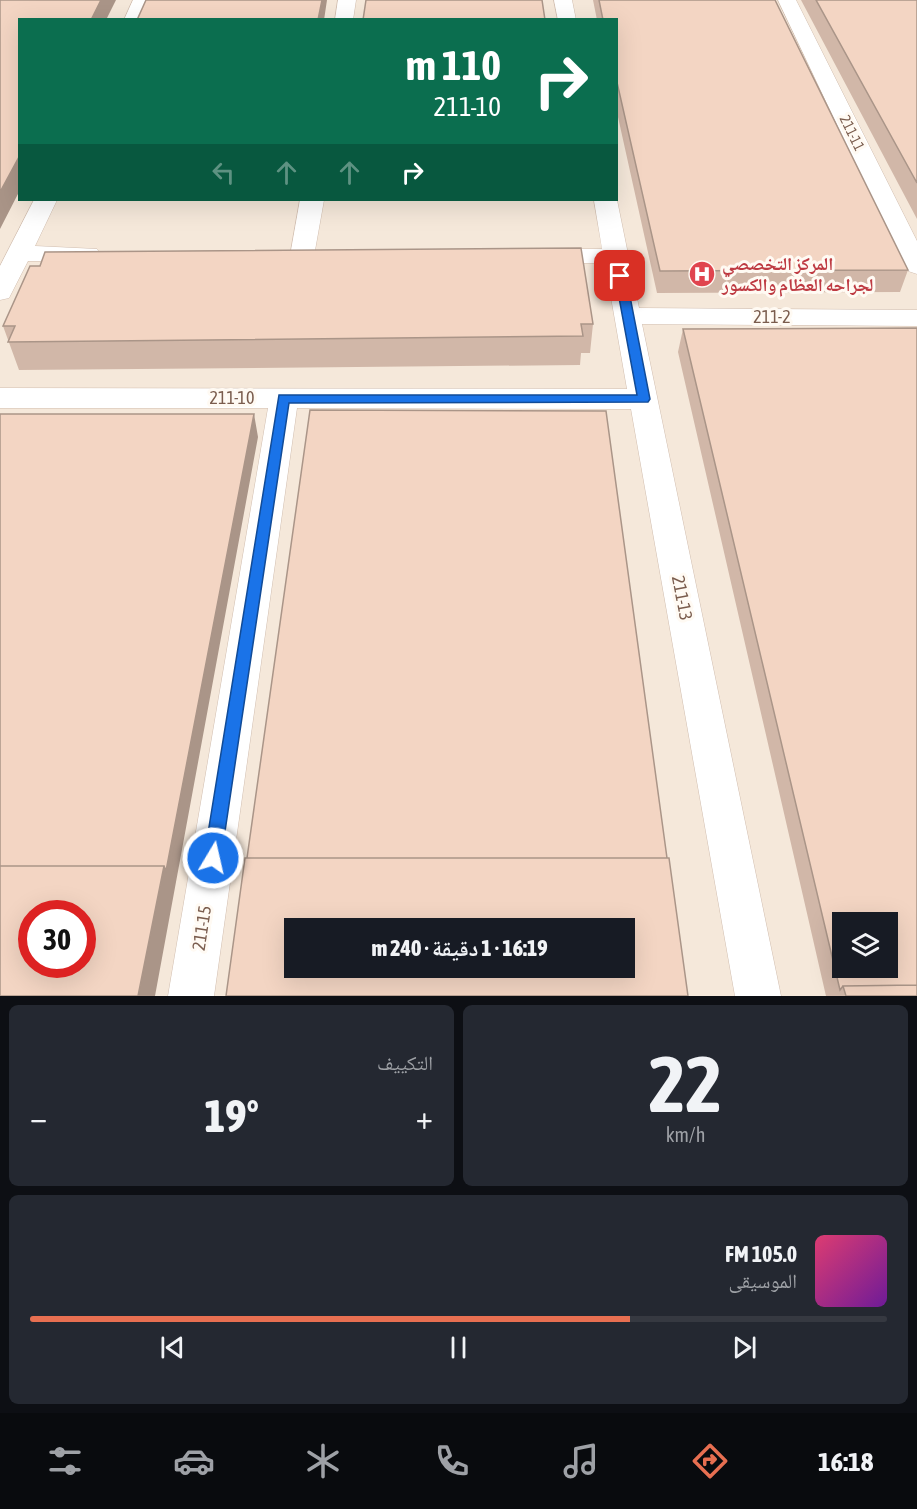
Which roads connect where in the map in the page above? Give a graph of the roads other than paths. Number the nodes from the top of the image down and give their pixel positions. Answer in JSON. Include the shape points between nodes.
{"nodes":[{"id":1,"x":142,"y":0,"type":"edge"},
{"id":2,"x":347,"y":0,"type":"edge"},
{"id":3,"x":563,"y":0,"type":"edge"},
{"id":4,"x":787,"y":0,"type":"edge"},
{"id":5,"x":134,"y":18,"type":"edge"},
{"id":6,"x":344,"y":18,"type":"edge"},
{"id":7,"x":567,"y":18,"type":"edge"},
{"id":8,"x":45,"y":201,"type":"edge"},
{"id":9,"x":312,"y":201,"type":"edge"},
{"id":10,"x":605,"y":201,"type":"edge"},
{"id":11,"x":19,"y":254,"type":"junction"},
{"id":12,"x":114,"y":254,"type":"edge"},
{"id":13,"x":302,"y":255,"type":"edge"},
{"id":14,"x":512,"y":256,"type":"edge"},
{"id":15,"x":616,"y":256,"type":"junction"},
{"id":16,"x":917,"y":266,"type":"edge"},
{"id":17,"x":0,"y":292,"type":"edge"},
{"id":18,"x":628,"y":316,"type":"junction"},
{"id":19,"x":917,"y":318,"type":"edge"},
{"id":20,"x":0,"y":398,"type":"edge"},
{"id":21,"x":284,"y":398,"type":"junction"},
{"id":22,"x":644,"y":399,"type":"junction"},
{"id":23,"x":191,"y":996,"type":"edge"},
{"id":24,"x":758,"y":996,"type":"edge"}],
"edges":[{"from":1,"to":5,"type":"street"},
{"from":2,"to":6,"type":"street"},
{"from":3,"to":7,"type":"street"},
{"from":4,"to":16,"type":"street","name":"211-11"},
{"from":8,"to":11,"type":"street"},
{"from":9,"to":13,"type":"street"},
{"from":10,"to":15,"type":"street","name":"211-13"},
{"from":11,"to":12,"type":"street"},
{"from":11,"to":17,"type":"street"},
{"from":14,"to":15,"type":"street"},
{"from":15,"to":18,"type":"street","name":"211-13"},
{"from":18,"to":19,"type":"street","name":"211-2"},
{"from":18,"to":22,"type":"street","name":"211-13"},
{"from":20,"to":21,"type":"street","name":"211-10"},
{"from":21,"to":22,"type":"street","name":"211-10"},
{"from":21,"to":23,"type":"street","name":"211-15"},
{"from":22,"to":24,"type":"street","name":"211-13"}]}
